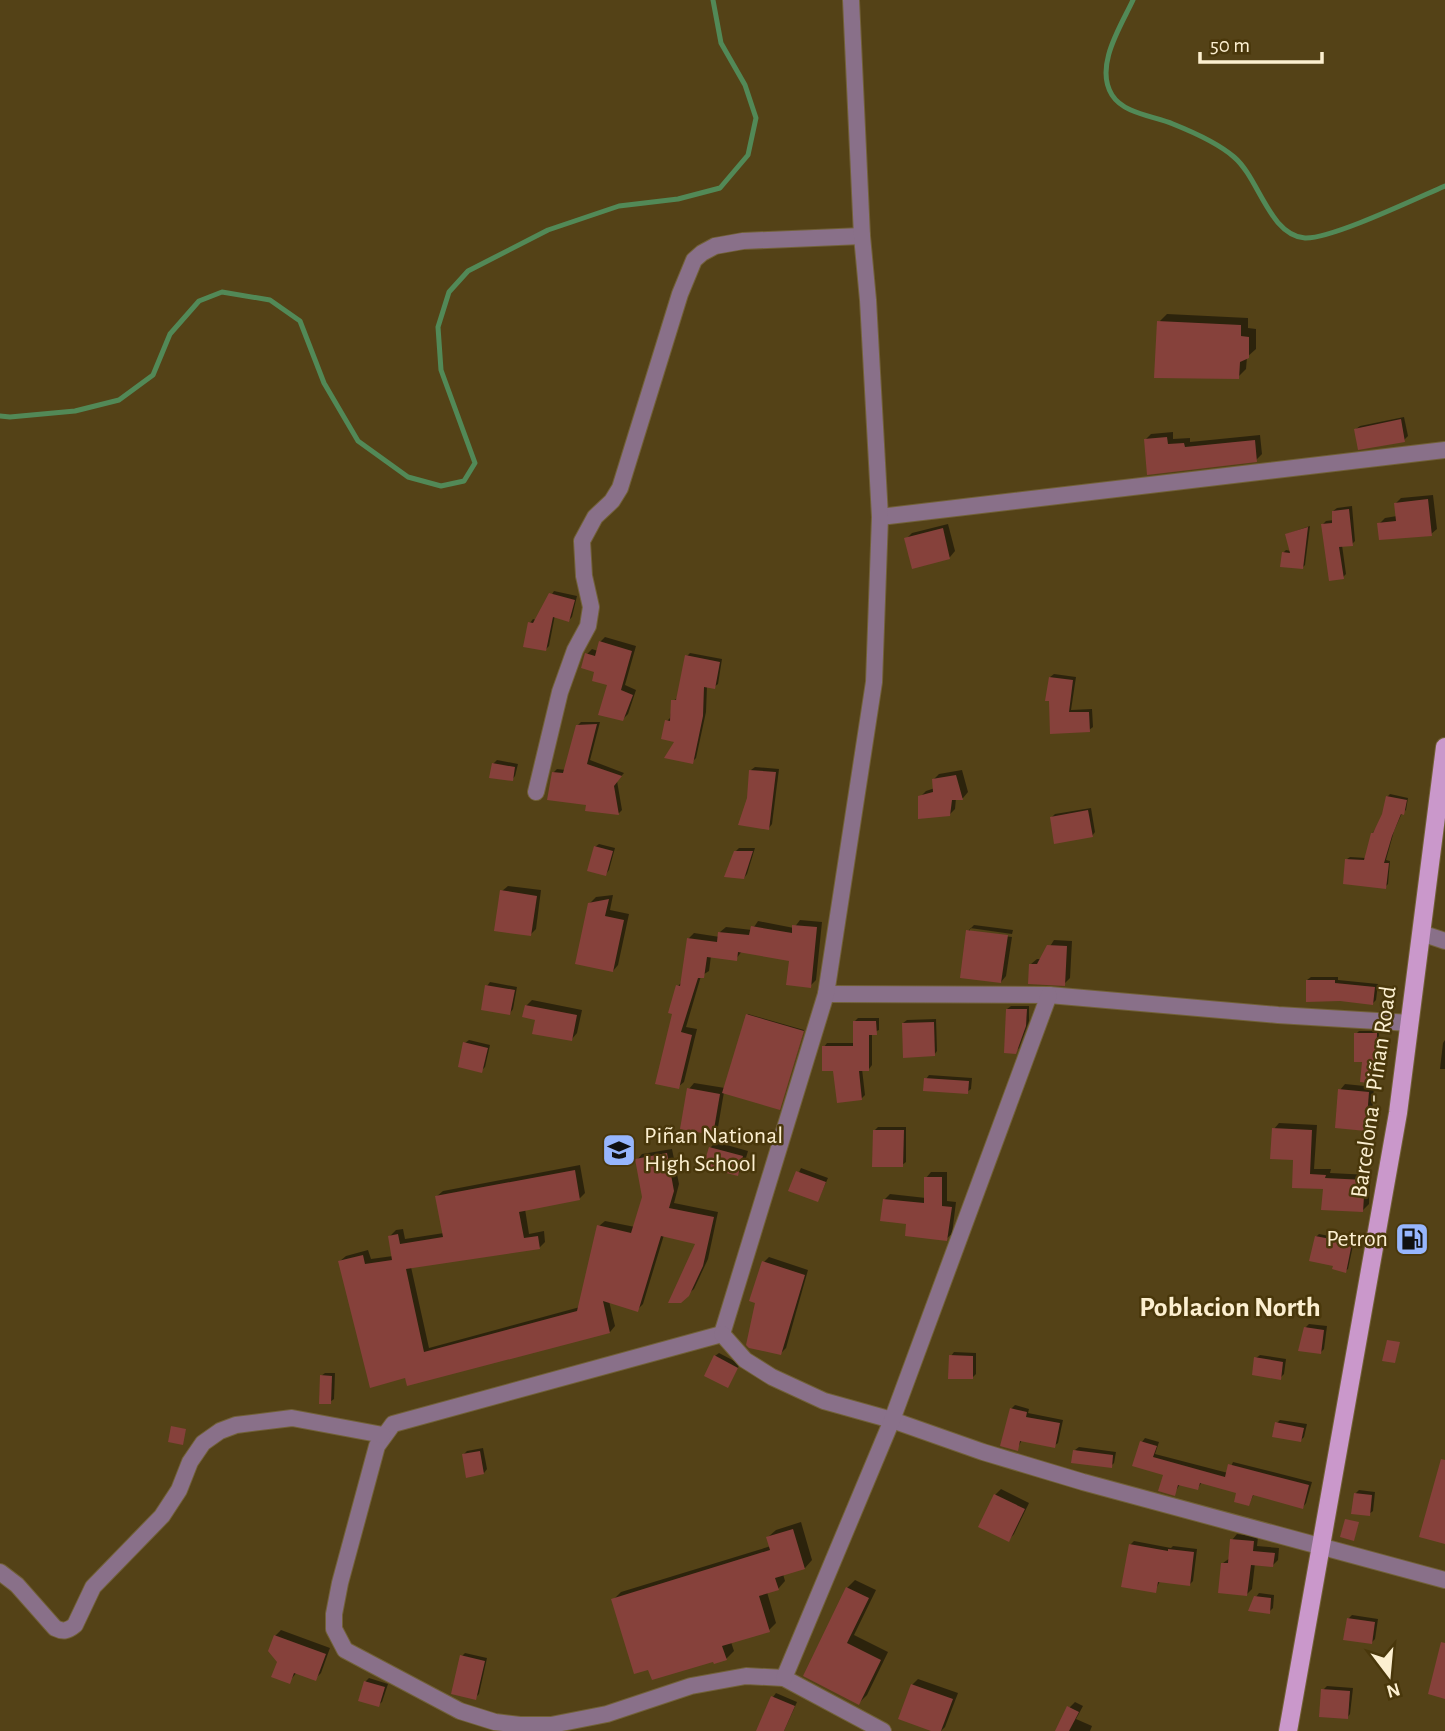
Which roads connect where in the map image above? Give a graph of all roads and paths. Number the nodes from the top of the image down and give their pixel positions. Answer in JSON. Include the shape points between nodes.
{"nodes":[{"id":1,"x":851,"y":0,"type":"edge"},
{"id":2,"x":862,"y":236,"type":"junction"},
{"id":3,"x":1445,"y":450,"type":"edge"},
{"id":4,"x":880,"y":517,"type":"junction"},
{"id":5,"x":1445,"y":747,"type":"edge"},
{"id":6,"x":536,"y":792,"type":"dead end"},
{"id":7,"x":1421,"y":933,"type":"junction"},
{"id":8,"x":1445,"y":941,"type":"edge"},
{"id":9,"x":826,"y":994,"type":"junction"},
{"id":10,"x":1049,"y":995,"type":"junction"},
{"id":11,"x":1410,"y":1023,"type":"junction"},
{"id":12,"x":722,"y":1334,"type":"junction"},
{"id":13,"x":892,"y":1420,"type":"junction"},
{"id":14,"x":383,"y":1436,"type":"junction"},
{"id":15,"x":1321,"y":1548,"type":"junction"},
{"id":16,"x":0,"y":1572,"type":"edge"},
{"id":17,"x":1445,"y":1580,"type":"edge"},
{"id":18,"x":784,"y":1678,"type":"junction"},
{"id":19,"x":883,"y":1731,"type":"edge"},
{"id":20,"x":1288,"y":1731,"type":"edge"}],
"edges":[{"from":1,"to":2,"type":"street"},
{"from":2,"to":4,"type":"street"},
{"from":2,"to":6,"type":"street","via":[[734,243],[715,246],[695,260],[680,294],[620,488],[582,541],[591,607],[559,692]]},
{"from":3,"to":4,"type":"street"},
{"from":4,"to":9,"type":"street","via":[[874,682]]},
{"from":5,"to":7,"type":"main road","name":"Barcelona - Piñan Road"},
{"from":7,"to":8,"type":"street"},
{"from":7,"to":11,"type":"main road","name":"Barcelona - Piñan Road"},
{"from":9,"to":10,"type":"street"},
{"from":9,"to":12,"type":"street"},
{"from":10,"to":11,"type":"street"},
{"from":10,"to":13,"type":"street"},
{"from":11,"to":15,"type":"main road","name":"Barcelona - Piñan Road"},
{"from":12,"to":13,"type":"street","via":[[745,1360],[772,1377],[824,1401]]},
{"from":12,"to":14,"type":"street","via":[[401,1421]]},
{"from":13,"to":15,"type":"street","via":[[1070,1479]]},
{"from":13,"to":18,"type":"street"},
{"from":14,"to":16,"type":"street","via":[[292,1418],[220,1431],[203,1443],[190,1461],[162,1516],[93,1587],[69,1630],[55,1628]]},
{"from":14,"to":18,"type":"street","via":[[334,1614],[334,1629],[345,1650],[460,1711],[520,1725],[551,1725],[607,1714],[691,1686],[746,1676]]},
{"from":15,"to":17,"type":"street"},
{"from":15,"to":20,"type":"main road","name":"Barcelona - Piñan Road"},
{"from":18,"to":19,"type":"street"}]}
